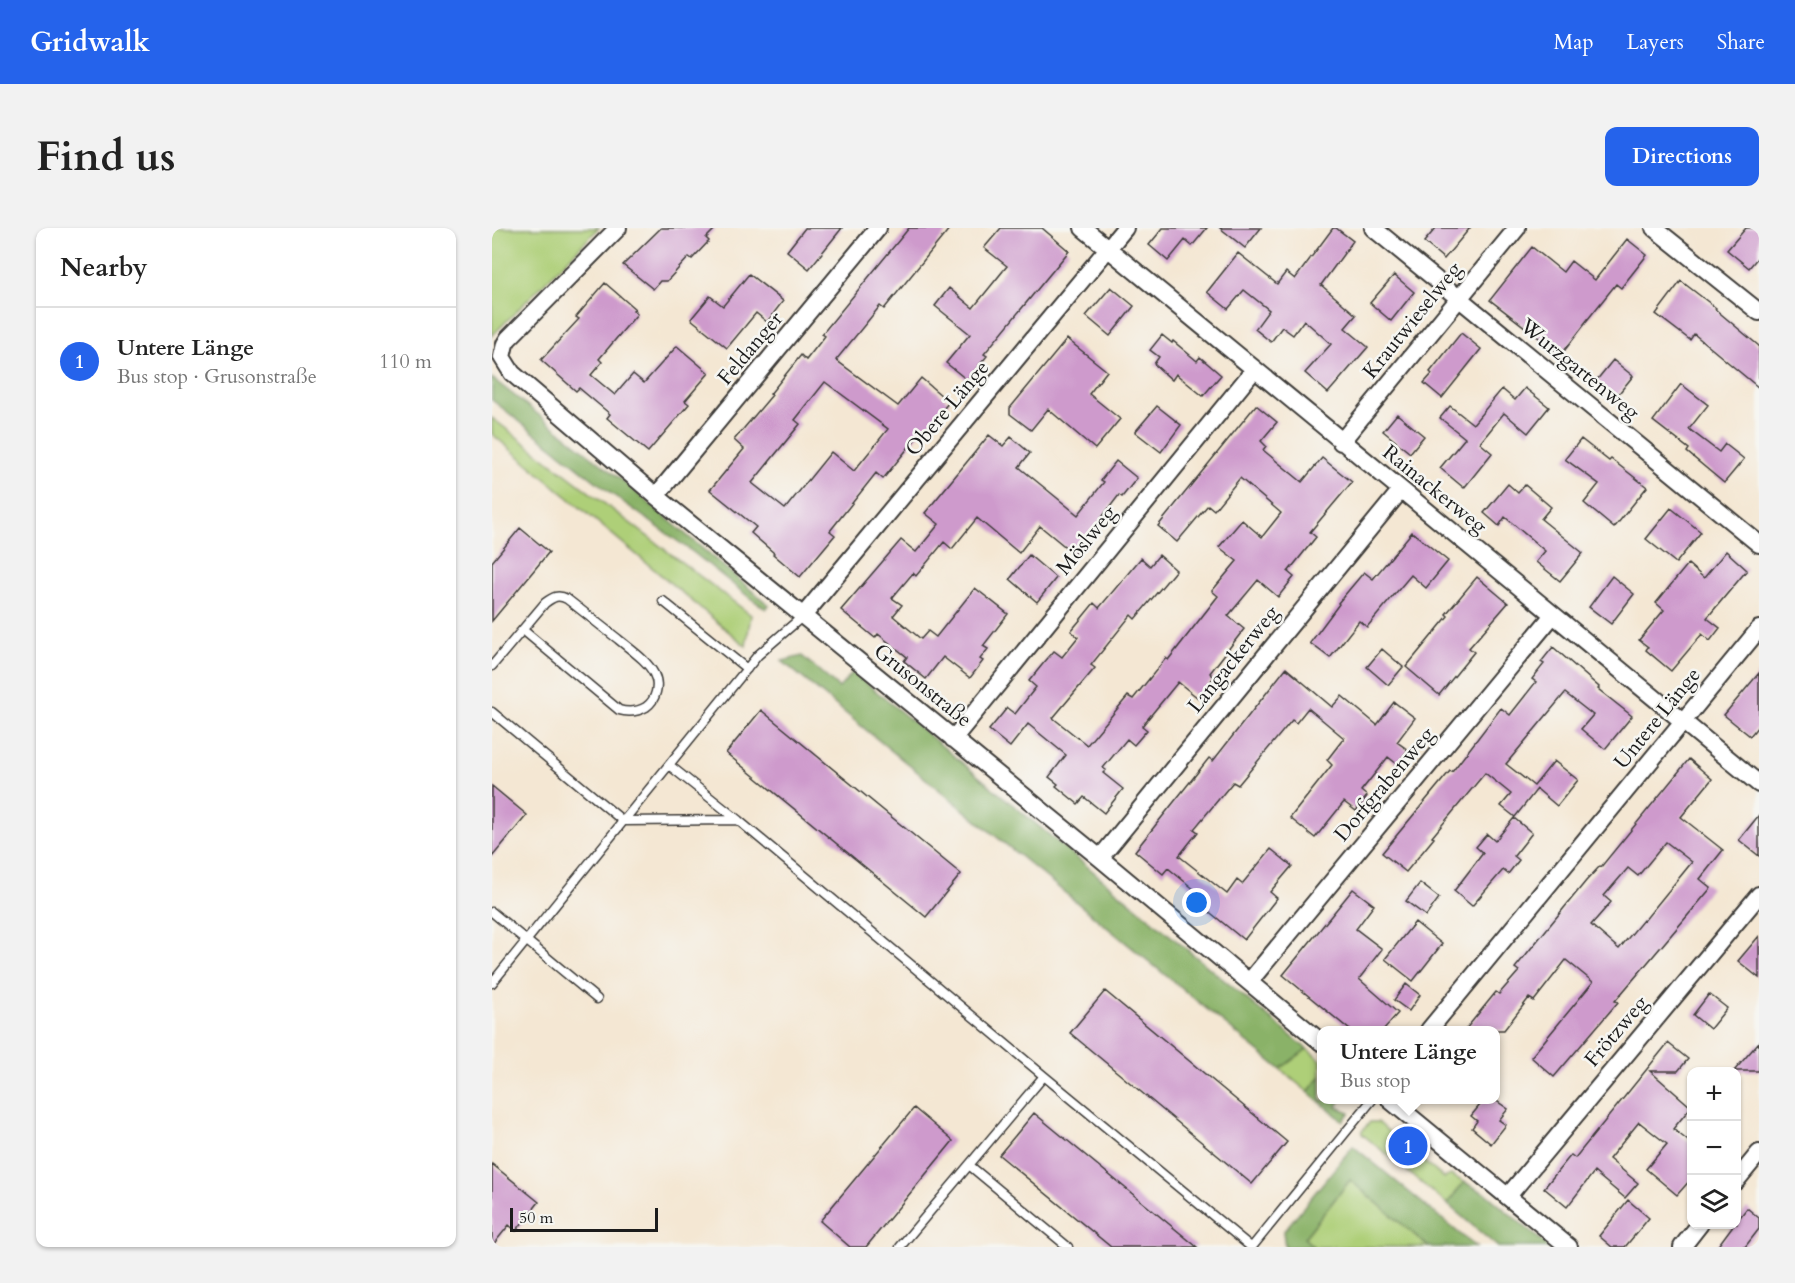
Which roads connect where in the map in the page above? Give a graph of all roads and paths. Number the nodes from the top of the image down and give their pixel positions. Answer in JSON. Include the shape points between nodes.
{"nodes":[{"id":1,"x":618,"y":228,"type":"edge"},
{"id":2,"x":878,"y":228,"type":"edge"},
{"id":3,"x":1083,"y":228,"type":"edge"},
{"id":4,"x":1125,"y":228,"type":"edge"},
{"id":5,"x":1373,"y":228,"type":"edge"},
{"id":6,"x":1517,"y":228,"type":"edge"},
{"id":7,"x":1654,"y":228,"type":"edge"},
{"id":8,"x":1108,"y":248,"type":"junction"},
{"id":9,"x":1459,"y":298,"type":"junction"},
{"id":10,"x":1759,"y":312,"type":"edge"},
{"id":11,"x":1254,"y":369,"type":"junction"},
{"id":12,"x":1341,"y":442,"type":"junction"},
{"id":13,"x":1401,"y":490,"type":"junction"},
{"id":14,"x":656,"y":496,"type":"junction"},
{"id":15,"x":1759,"y":544,"type":"edge"},
{"id":16,"x":663,"y":601,"type":"dead end"},
{"id":17,"x":1553,"y":615,"type":"junction"},
{"id":18,"x":803,"y":616,"type":"junction"},
{"id":19,"x":1759,"y":629,"type":"edge"},
{"id":20,"x":523,"y":630,"type":"junction"},
{"id":21,"x":492,"y":666,"type":"edge"},
{"id":22,"x":747,"y":669,"type":"junction"},
{"id":23,"x":492,"y":712,"type":"edge"},
{"id":24,"x":1683,"y":722,"type":"junction"},
{"id":25,"x":953,"y":739,"type":"junction"},
{"id":26,"x":669,"y":765,"type":"junction"},
{"id":27,"x":1759,"y":784,"type":"edge"},
{"id":28,"x":738,"y":820,"type":"junction"},
{"id":29,"x":622,"y":821,"type":"junction"},
{"id":30,"x":1100,"y":858,"type":"junction"},
{"id":31,"x":1759,"y":895,"type":"edge"},
{"id":32,"x":492,"y":912,"type":"edge"},
{"id":33,"x":526,"y":940,"type":"junction"},
{"id":34,"x":1249,"y":982,"type":"junction"},
{"id":35,"x":492,"y":983,"type":"edge"},
{"id":36,"x":597,"y":999,"type":"dead end"},
{"id":37,"x":1432,"y":1026,"type":"edge"},
{"id":38,"x":1317,"y":1039,"type":"edge"},
{"id":39,"x":1044,"y":1076,"type":"junction"},
{"id":40,"x":1369,"y":1104,"type":"edge"},
{"id":41,"x":1395,"y":1104,"type":"edge"},
{"id":42,"x":1759,"y":1153,"type":"edge"},
{"id":43,"x":969,"y":1165,"type":"junction"},
{"id":44,"x":1741,"y":1175,"type":"edge"},
{"id":45,"x":1508,"y":1197,"type":"junction"},
{"id":46,"x":1697,"y":1229,"type":"edge"},
{"id":47,"x":900,"y":1247,"type":"edge"},
{"id":48,"x":1068,"y":1247,"type":"edge"},
{"id":49,"x":1251,"y":1247,"type":"edge"},
{"id":50,"x":1569,"y":1247,"type":"edge"},
{"id":51,"x":1682,"y":1247,"type":"edge"}],
"edges":[{"from":1,"to":14,"type":"street","name":"Grusonstraße","via":[[508,339],[502,357],[512,374]]},
{"from":2,"to":14,"type":"street","name":"Feldanger"},
{"from":3,"to":8,"type":"street","name":"Rainackerweg"},
{"from":4,"to":8,"type":"street","name":"Obere Länge"},
{"from":5,"to":9,"type":"street","name":"Wurzgartenweg"},
{"from":6,"to":9,"type":"street","name":"Krautwieselweg"},
{"from":7,"to":10,"type":"street"},
{"from":8,"to":11,"type":"street","name":"Rainackerweg"},
{"from":8,"to":18,"type":"street","name":"Obere Länge"},
{"from":9,"to":12,"type":"street","name":"Krautwieselweg"},
{"from":9,"to":15,"type":"street","name":"Wurzgartenweg"},
{"from":11,"to":12,"type":"street","name":"Rainackerweg"},
{"from":11,"to":25,"type":"street","name":"Möslweg"},
{"from":12,"to":13,"type":"street","name":"Rainackerweg"},
{"from":13,"to":17,"type":"street","name":"Rainackerweg"},
{"from":13,"to":30,"type":"street","name":"Langackerweg"},
{"from":14,"to":18,"type":"street","name":"Grusonstraße"},
{"from":16,"to":22,"type":"lane"},
{"from":17,"to":24,"type":"street","name":"Rainackerweg"},
{"from":17,"to":34,"type":"street","name":"Dorfgrabenweg"},
{"from":18,"to":22,"type":"lane"},
{"from":18,"to":25,"type":"street","name":"Grusonstraße"},
{"from":19,"to":24,"type":"street","name":"Untere Länge"},
{"from":20,"to":20,"type":"lane","via":[[620,710],[639,710],[652,703],[656,677],[641,658],[567,599],[554,597],[545,603]]},
{"from":20,"to":21,"type":"lane"},
{"from":22,"to":26,"type":"lane"},
{"from":23,"to":29,"type":"lane"},
{"from":24,"to":27,"type":"street","name":"Rainackerweg"},
{"from":24,"to":37,"type":"street","name":"Untere Länge"},
{"from":25,"to":30,"type":"street","name":"Grusonstraße"},
{"from":26,"to":28,"type":"lane"},
{"from":26,"to":29,"type":"lane"},
{"from":28,"to":29,"type":"lane"},
{"from":28,"to":39,"type":"lane"},
{"from":29,"to":33,"type":"lane"},
{"from":30,"to":34,"type":"street","name":"Grusonstraße"},
{"from":31,"to":45,"type":"street","name":"Frötzweg"},
{"from":32,"to":33,"type":"lane"},
{"from":33,"to":35,"type":"lane"},
{"from":33,"to":36,"type":"lane"},
{"from":34,"to":38,"type":"street","name":"Grusonstraße"},
{"from":39,"to":43,"type":"lane"},
{"from":39,"to":49,"type":"lane"},
{"from":40,"to":49,"type":"lane"},
{"from":41,"to":45,"type":"street"},
{"from":42,"to":44,"type":"street"},
{"from":43,"to":47,"type":"lane"},
{"from":43,"to":48,"type":"lane"},
{"from":45,"to":50,"type":"street"},
{"from":46,"to":51,"type":"street"}]}
